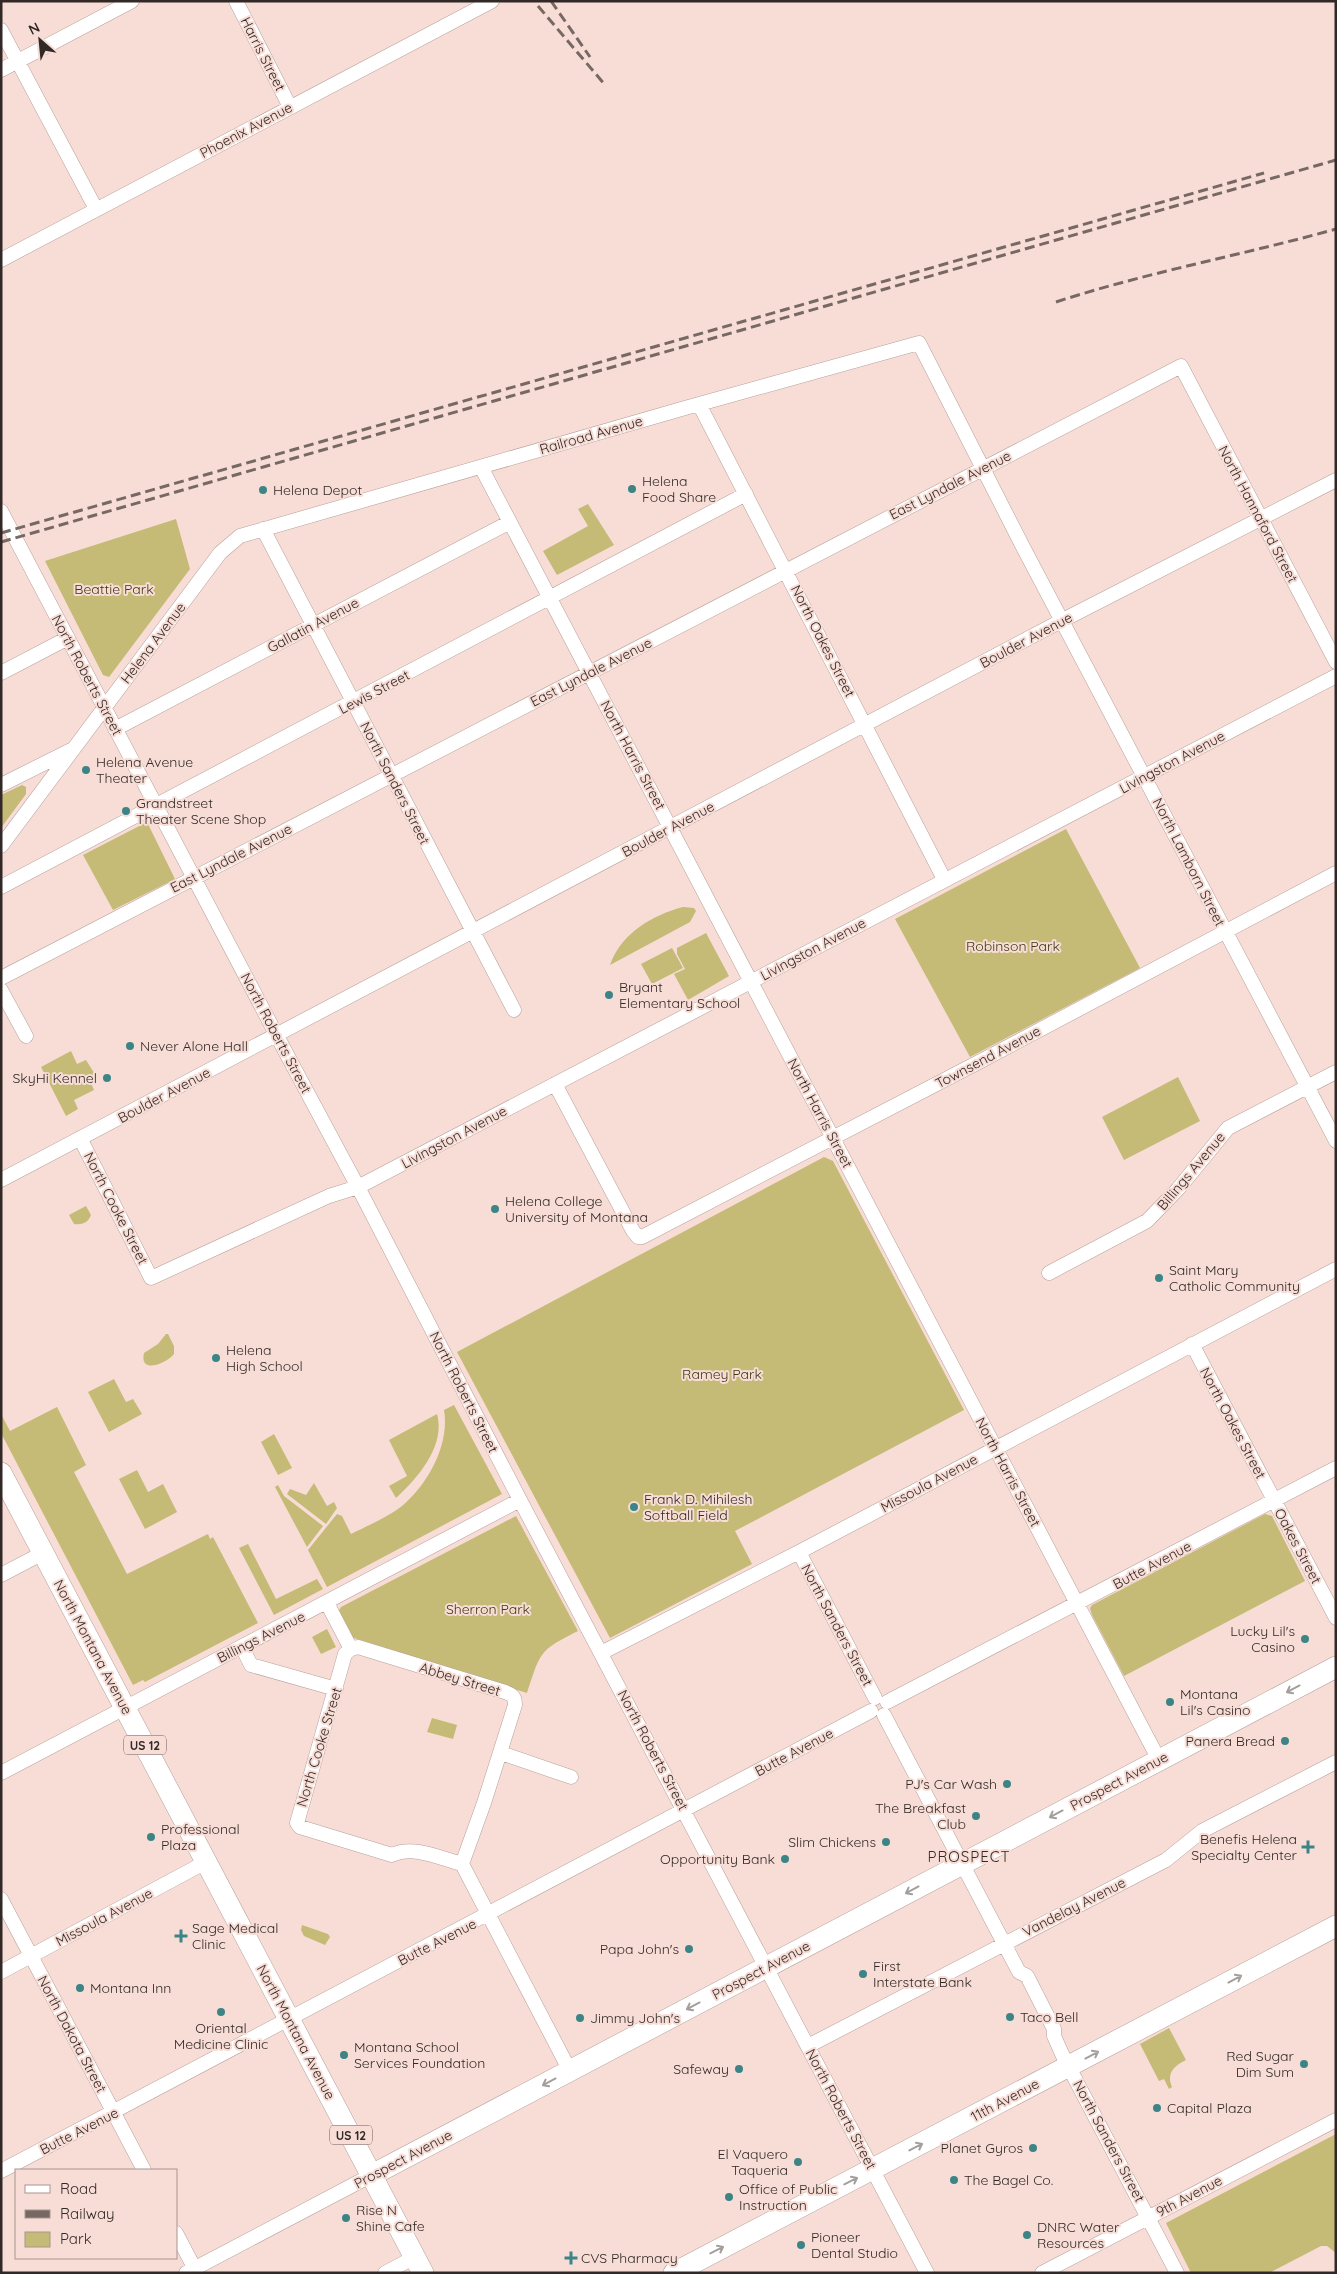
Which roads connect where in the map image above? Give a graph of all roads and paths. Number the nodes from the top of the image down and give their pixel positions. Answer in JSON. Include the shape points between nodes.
{"nodes":[{"id":1,"x":132,"y":1,"type":"edge"},
{"id":2,"x":236,"y":1,"type":"edge"},
{"id":3,"x":492,"y":1,"type":"edge"},
{"id":4,"x":1,"y":30,"type":"edge"},
{"id":5,"x":18,"y":61,"type":"junction"},
{"id":6,"x":1,"y":70,"type":"edge"},
{"id":7,"x":290,"y":107,"type":"junction"},
{"id":8,"x":96,"y":209,"type":"junction"},
{"id":9,"x":1,"y":260,"type":"edge"},
{"id":10,"x":919,"y":343,"type":"joint"},
{"id":11,"x":1181,"y":366,"type":"joint"},
{"id":12,"x":699,"y":404,"type":"junction"},
{"id":13,"x":482,"y":467,"type":"junction"},
{"id":14,"x":984,"y":468,"type":"junction"},
{"id":15,"x":1336,"y":480,"type":"edge"},
{"id":16,"x":746,"y":494,"type":"junction"},
{"id":17,"x":1,"y":511,"type":"edge"},
{"id":18,"x":1260,"y":518,"type":"junction"},
{"id":19,"x":510,"y":522,"type":"junction"},
{"id":20,"x":263,"y":529,"type":"junction"},
{"id":21,"x":786,"y":570,"type":"junction"},
{"id":22,"x":550,"y":597,"type":"junction"},
{"id":23,"x":1063,"y":620,"type":"junction"},
{"id":24,"x":314,"y":625,"type":"junction"},
{"id":25,"x":68,"y":638,"type":"junction"},
{"id":26,"x":1336,"y":662,"type":"edge"},
{"id":27,"x":1,"y":673,"type":"edge"},
{"id":28,"x":589,"y":673,"type":"junction"},
{"id":29,"x":1336,"y":676,"type":"edge"},
{"id":30,"x":353,"y":703,"type":"junction"},
{"id":31,"x":105,"y":708,"type":"junction"},
{"id":32,"x":866,"y":725,"type":"junction"},
{"id":33,"x":115,"y":729,"type":"junction"},
{"id":34,"x":76,"y":747,"type":"junction"},
{"id":35,"x":391,"y":776,"type":"junction"},
{"id":36,"x":1144,"y":776,"type":"junction"},
{"id":37,"x":1,"y":785,"type":"edge"},
{"id":38,"x":156,"y":806,"type":"junction"},
{"id":39,"x":671,"y":828,"type":"junction"},
{"id":40,"x":1,"y":846,"type":"edge"},
{"id":41,"x":1336,"y":873,"type":"edge"},
{"id":42,"x":194,"y":878,"type":"junction"},
{"id":43,"x":944,"y":879,"type":"junction"},
{"id":44,"x":1,"y":887,"type":"edge"},
{"id":45,"x":474,"y":932,"type":"junction"},
{"id":46,"x":1225,"y":932,"type":"junction"},
{"id":47,"x":1,"y":978,"type":"edge"},
{"id":48,"x":751,"y":982,"type":"junction"},
{"id":49,"x":1,"y":990,"type":"edge"},
{"id":50,"x":514,"y":1010,"type":"dead end"},
{"id":51,"x":26,"y":1036,"type":"dead end"},
{"id":52,"x":277,"y":1036,"type":"junction"},
{"id":53,"x":1336,"y":1072,"type":"edge"},
{"id":54,"x":555,"y":1084,"type":"junction"},
{"id":55,"x":1308,"y":1087,"type":"junction"},
{"id":56,"x":80,"y":1138,"type":"junction"},
{"id":57,"x":833,"y":1138,"type":"junction"},
{"id":58,"x":1336,"y":1141,"type":"edge"},
{"id":59,"x":1,"y":1180,"type":"edge"},
{"id":60,"x":358,"y":1186,"type":"junction"},
{"id":61,"x":1336,"y":1269,"type":"edge"},
{"id":62,"x":1049,"y":1273,"type":"dead end"},
{"id":63,"x":151,"y":1278,"type":"joint"},
{"id":64,"x":1192,"y":1344,"type":"junction"},
{"id":65,"x":995,"y":1448,"type":"junction"},
{"id":66,"x":1336,"y":1468,"type":"edge"},
{"id":67,"x":1,"y":1474,"type":"edge"},
{"id":68,"x":520,"y":1500,"type":"junction"},
{"id":69,"x":1274,"y":1501,"type":"junction"},
{"id":70,"x":799,"y":1552,"type":"junction"},
{"id":71,"x":43,"y":1553,"type":"junction"},
{"id":72,"x":1,"y":1575,"type":"edge"},
{"id":73,"x":327,"y":1603,"type":"junction"},
{"id":74,"x":1077,"y":1604,"type":"junction"},
{"id":75,"x":1336,"y":1618,"type":"edge"},
{"id":76,"x":242,"y":1647,"type":"junction"},
{"id":77,"x":351,"y":1649,"type":"junction"},
{"id":78,"x":602,"y":1653,"type":"junction"},
{"id":79,"x":1336,"y":1667,"type":"edge"},
{"id":80,"x":336,"y":1688,"type":"junction"},
{"id":81,"x":880,"y":1707,"type":"junction"},
{"id":82,"x":125,"y":1708,"type":"junction"},
{"id":83,"x":501,"y":1753,"type":"junction"},
{"id":84,"x":1159,"y":1760,"type":"junction"},
{"id":85,"x":1336,"y":1762,"type":"edge"},
{"id":86,"x":1,"y":1773,"type":"edge"},
{"id":87,"x":571,"y":1777,"type":"dead end"},
{"id":88,"x":684,"y":1810,"type":"junction"},
{"id":89,"x":206,"y":1862,"type":"junction"},
{"id":90,"x":963,"y":1863,"type":"junction"},
{"id":91,"x":462,"y":1864,"type":"junction"},
{"id":92,"x":1,"y":1899,"type":"edge"},
{"id":93,"x":489,"y":1915,"type":"junction"},
{"id":94,"x":1336,"y":1926,"type":"edge"},
{"id":95,"x":1004,"y":1943,"type":"junction"},
{"id":96,"x":31,"y":1956,"type":"junction"},
{"id":97,"x":767,"y":1967,"type":"junction"},
{"id":98,"x":1,"y":1972,"type":"edge"},
{"id":99,"x":289,"y":2018,"type":"junction"},
{"id":100,"x":808,"y":2046,"type":"junction"},
{"id":101,"x":1070,"y":2067,"type":"junction"},
{"id":102,"x":570,"y":2071,"type":"junction"},
{"id":103,"x":114,"y":2113,"type":"junction"},
{"id":104,"x":1336,"y":2120,"type":"edge"},
{"id":105,"x":143,"y":2169,"type":"edge"},
{"id":106,"x":873,"y":2169,"type":"junction"},
{"id":107,"x":1,"y":2171,"type":"edge"},
{"id":108,"x":372,"y":2175,"type":"junction"},
{"id":109,"x":1148,"y":2217,"type":"junction"},
{"id":110,"x":178,"y":2238,"type":"edge"},
{"id":111,"x":419,"y":2265,"type":"edge"},
{"id":112,"x":192,"y":2271,"type":"edge"},
{"id":113,"x":675,"y":2272,"type":"edge"},
{"id":114,"x":385,"y":2273,"type":"edge"},
{"id":115,"x":927,"y":2273,"type":"edge"},
{"id":116,"x":1042,"y":2273,"type":"edge"},
{"id":117,"x":1177,"y":2273,"type":"edge"}],
"edges":[{"from":1,"to":5,"type":"street"},
{"from":2,"to":7,"type":"street","name":"Harris Street"},
{"from":3,"to":7,"type":"street","name":"Phoenix Avenue"},
{"from":4,"to":5,"type":"street"},
{"from":5,"to":6,"type":"street"},
{"from":5,"to":8,"type":"street"},
{"from":7,"to":8,"type":"street","name":"Phoenix Avenue"},
{"from":8,"to":9,"type":"street","name":"Phoenix Avenue"},
{"from":10,"to":12,"type":"street","name":"Railroad Avenue"},
{"from":10,"to":14,"type":"street","name":"North Lamborn Street"},
{"from":11,"to":14,"type":"street","name":"East Lyndale Avenue"},
{"from":11,"to":18,"type":"street","name":"North Hannaford Street"},
{"from":12,"to":13,"type":"street","name":"Railroad Avenue"},
{"from":12,"to":16,"type":"street","name":"North Oakes Street"},
{"from":13,"to":19,"type":"street","name":"North Harris Street"},
{"from":13,"to":20,"type":"street","name":"Railroad Avenue"},
{"from":14,"to":21,"type":"street","name":"East Lyndale Avenue"},
{"from":14,"to":23,"type":"street","name":"North Lamborn Street"},
{"from":15,"to":18,"type":"street","name":"Boulder Avenue"},
{"from":16,"to":21,"type":"street","name":"North Oakes Street"},
{"from":16,"to":22,"type":"street","name":"Lewis Street"},
{"from":17,"to":25,"type":"street","name":"North Roberts Street"},
{"from":18,"to":23,"type":"street","name":"Boulder Avenue"},
{"from":18,"to":26,"type":"street","name":"North Hannaford Street"},
{"from":19,"to":22,"type":"street","name":"North Harris Street"},
{"from":19,"to":24,"type":"street","name":"Gallatin Avenue"},
{"from":20,"to":24,"type":"street","name":"North Sanders Street"},
{"from":20,"to":31,"type":"street","name":"Helena Avenue","via":[[240,536],[220,553]]},
{"from":21,"to":28,"type":"street","name":"East Lyndale Avenue"},
{"from":21,"to":32,"type":"street","name":"North Oakes Street"},
{"from":22,"to":28,"type":"street","name":"North Harris Street"},
{"from":22,"to":30,"type":"street","name":"Lewis Street"},
{"from":23,"to":32,"type":"street","name":"Boulder Avenue"},
{"from":23,"to":36,"type":"street","name":"North Lamborn Street"},
{"from":24,"to":30,"type":"street","name":"North Sanders Street"},
{"from":24,"to":33,"type":"street","name":"Gallatin Avenue"},
{"from":25,"to":27,"type":"street"},
{"from":25,"to":31,"type":"street","name":"North Roberts Street"},
{"from":28,"to":35,"type":"street","name":"East Lyndale Avenue"},
{"from":28,"to":39,"type":"street","name":"North Harris Street"},
{"from":29,"to":36,"type":"street","name":"Livingston Avenue"},
{"from":30,"to":35,"type":"street","name":"North Sanders Street"},
{"from":30,"to":38,"type":"street","name":"Lewis Street"},
{"from":31,"to":33,"type":"street","name":"North Roberts Street"},
{"from":31,"to":34,"type":"street","name":"Helena Avenue"},
{"from":32,"to":39,"type":"street","name":"Boulder Avenue"},
{"from":32,"to":43,"type":"street","name":"North Oakes Street"},
{"from":33,"to":38,"type":"street","name":"North Roberts Street"},
{"from":34,"to":37,"type":"street"},
{"from":34,"to":40,"type":"street","name":"Helena Avenue"},
{"from":35,"to":42,"type":"street","name":"East Lyndale Avenue"},
{"from":35,"to":45,"type":"street","name":"North Sanders Street"},
{"from":36,"to":43,"type":"street","name":"Livingston Avenue"},
{"from":36,"to":46,"type":"street","name":"North Lamborn Street"},
{"from":38,"to":42,"type":"street","name":"North Roberts Street"},
{"from":38,"to":44,"type":"street","name":"Lewis Street"},
{"from":39,"to":45,"type":"street","name":"Boulder Avenue"},
{"from":39,"to":48,"type":"street","name":"North Harris Street"},
{"from":41,"to":46,"type":"street","name":"Townsend Avenue"},
{"from":42,"to":47,"type":"street","name":"East Lyndale Avenue"},
{"from":42,"to":52,"type":"street","name":"North Roberts Street"},
{"from":43,"to":48,"type":"street","name":"Livingston Avenue"},
{"from":45,"to":50,"type":"street","name":"North Sanders Street"},
{"from":45,"to":52,"type":"street","name":"Boulder Avenue"},
{"from":46,"to":55,"type":"street","name":"North Lamborn Street"},
{"from":46,"to":57,"type":"street","name":"Townsend Avenue"},
{"from":48,"to":54,"type":"street","name":"Livingston Avenue"},
{"from":48,"to":57,"type":"street","name":"North Harris Street"},
{"from":49,"to":51,"type":"street"},
{"from":52,"to":56,"type":"street","name":"Boulder Avenue"},
{"from":52,"to":60,"type":"street","name":"North Roberts Street"},
{"from":53,"to":55,"type":"street","name":"Billings Avenue"},
{"from":54,"to":57,"type":"street","name":"Townsend Avenue","via":[[638,1237]]},
{"from":54,"to":60,"type":"street","name":"Livingston Avenue"},
{"from":55,"to":58,"type":"street","name":"North Lamborn Street"},
{"from":55,"to":62,"type":"street","name":"Billings Avenue","via":[[1228,1128],[1147,1221]]},
{"from":56,"to":59,"type":"street","name":"Boulder Avenue"},
{"from":56,"to":63,"type":"street","name":"North Cooke Street"},
{"from":57,"to":65,"type":"street","name":"North Harris Street"},
{"from":60,"to":63,"type":"street","name":"Livingston Avenue","via":[[329,1196]]},
{"from":60,"to":68,"type":"street","name":"North Roberts Street"},
{"from":61,"to":64,"type":"street","name":"Missoula Avenue"},
{"from":64,"to":65,"type":"street","name":"Missoula Avenue"},
{"from":64,"to":69,"type":"street","name":"North Oakes Street"},
{"from":65,"to":70,"type":"street","name":"Missoula Avenue"},
{"from":65,"to":74,"type":"street","name":"North Harris Street"},
{"from":66,"to":69,"type":"street","name":"Butte Avenue"},
{"from":67,"to":71,"type":"highway","name":"North Montana Avenue","number":"US 12"},
{"from":68,"to":73,"type":"street","name":"Billings Avenue"},
{"from":68,"to":78,"type":"street","name":"North Roberts Street"},
{"from":69,"to":74,"type":"street","name":"Butte Avenue"},
{"from":69,"to":75,"type":"street","name":"Oakes Street"},
{"from":70,"to":78,"type":"street","name":"Missoula Avenue"},
{"from":70,"to":81,"type":"street","name":"North Sanders Street"},
{"from":71,"to":72,"type":"street"},
{"from":71,"to":82,"type":"highway","name":"North Montana Avenue","number":"US 12"},
{"from":73,"to":76,"type":"street","name":"Billings Avenue"},
{"from":73,"to":77,"type":"street"},
{"from":74,"to":81,"type":"street","name":"Butte Avenue"},
{"from":74,"to":84,"type":"street","name":"North Harris Street"},
{"from":76,"to":80,"type":"street","via":[[251,1665]]},
{"from":76,"to":82,"type":"street","name":"Billings Avenue"},
{"from":77,"to":80,"type":"street","name":"North Cooke Street","via":[[345,1654]]},
{"from":77,"to":83,"type":"street","name":"Abbey Street","via":[[358,1648],[512,1695],[515,1705]]},
{"from":78,"to":88,"type":"street","name":"North Roberts Street"},
{"from":79,"to":84,"type":"highway","name":"Prospect Avenue","one_way":true},
{"from":80,"to":91,"type":"street","name":"North Cooke Street","via":[[297,1819],[300,1827],[392,1855],[413,1850]]},
{"from":81,"to":88,"type":"street","name":"Butte Avenue"},
{"from":81,"to":90,"type":"street","name":"North Sanders Street"},
{"from":82,"to":86,"type":"street","name":"Billings Avenue"},
{"from":82,"to":89,"type":"highway","name":"North Montana Avenue","number":"US 12"},
{"from":83,"to":87,"type":"street"},
{"from":83,"to":91,"type":"street","name":"Abbey Street"},
{"from":84,"to":90,"type":"highway","name":"Prospect Avenue","one_way":true},
{"from":85,"to":95,"type":"street","name":"Vandelay Avenue","via":[[1202,1831],[1166,1860]]},
{"from":88,"to":93,"type":"street","name":"Butte Avenue"},
{"from":88,"to":97,"type":"street","name":"North Roberts Street"},
{"from":89,"to":96,"type":"street","name":"Missoula Avenue"},
{"from":89,"to":99,"type":"highway","name":"North Montana Avenue","number":"US 12"},
{"from":90,"to":95,"type":"street","name":"North Sanders Street"},
{"from":90,"to":97,"type":"highway","name":"Prospect Avenue","one_way":true},
{"from":91,"to":93,"type":"street"},
{"from":92,"to":96,"type":"street","name":"North Dakota Street"},
{"from":93,"to":99,"type":"street","name":"Butte Avenue"},
{"from":93,"to":102,"type":"street"},
{"from":101,"to":94,"type":"highway","name":"11th Avenue","one_way":true},
{"from":95,"to":100,"type":"street","name":"Vandelay Avenue"},
{"from":95,"to":101,"type":"street","name":"North Sanders Street","via":[[1020,1972],[1018,1980],[1046,2032],[1054,2036]]},
{"from":96,"to":98,"type":"street","name":"Missoula Avenue"},
{"from":96,"to":103,"type":"street","name":"North Dakota Street"},
{"from":97,"to":100,"type":"street","name":"North Roberts Street"},
{"from":97,"to":102,"type":"highway","name":"Prospect Avenue","one_way":true},
{"from":99,"to":103,"type":"street","name":"Butte Avenue"},
{"from":99,"to":108,"type":"highway","name":"North Montana Avenue","number":"US 12"},
{"from":100,"to":106,"type":"street","name":"North Roberts Street"},
{"from":106,"to":101,"type":"highway","name":"11th Avenue","one_way":true},
{"from":101,"to":109,"type":"street","name":"North Sanders Street"},
{"from":102,"to":108,"type":"highway","name":"Prospect Avenue","one_way":true},
{"from":103,"to":105,"type":"street","name":"North Dakota Street"},
{"from":103,"to":107,"type":"street","name":"Butte Avenue"},
{"from":104,"to":109,"type":"street","name":"9th Avenue"},
{"from":113,"to":106,"type":"highway","name":"11th Avenue","one_way":true},
{"from":106,"to":115,"type":"street","name":"North Roberts Street"},
{"from":108,"to":111,"type":"highway","name":"North Montana Avenue"},
{"from":108,"to":112,"type":"street","name":"Prospect Avenue"},
{"from":109,"to":116,"type":"street","name":"9th Avenue"},
{"from":109,"to":117,"type":"street","name":"North Sanders Street"},
{"from":110,"to":112,"type":"street"},
{"from":111,"to":114,"type":"street"}]}
